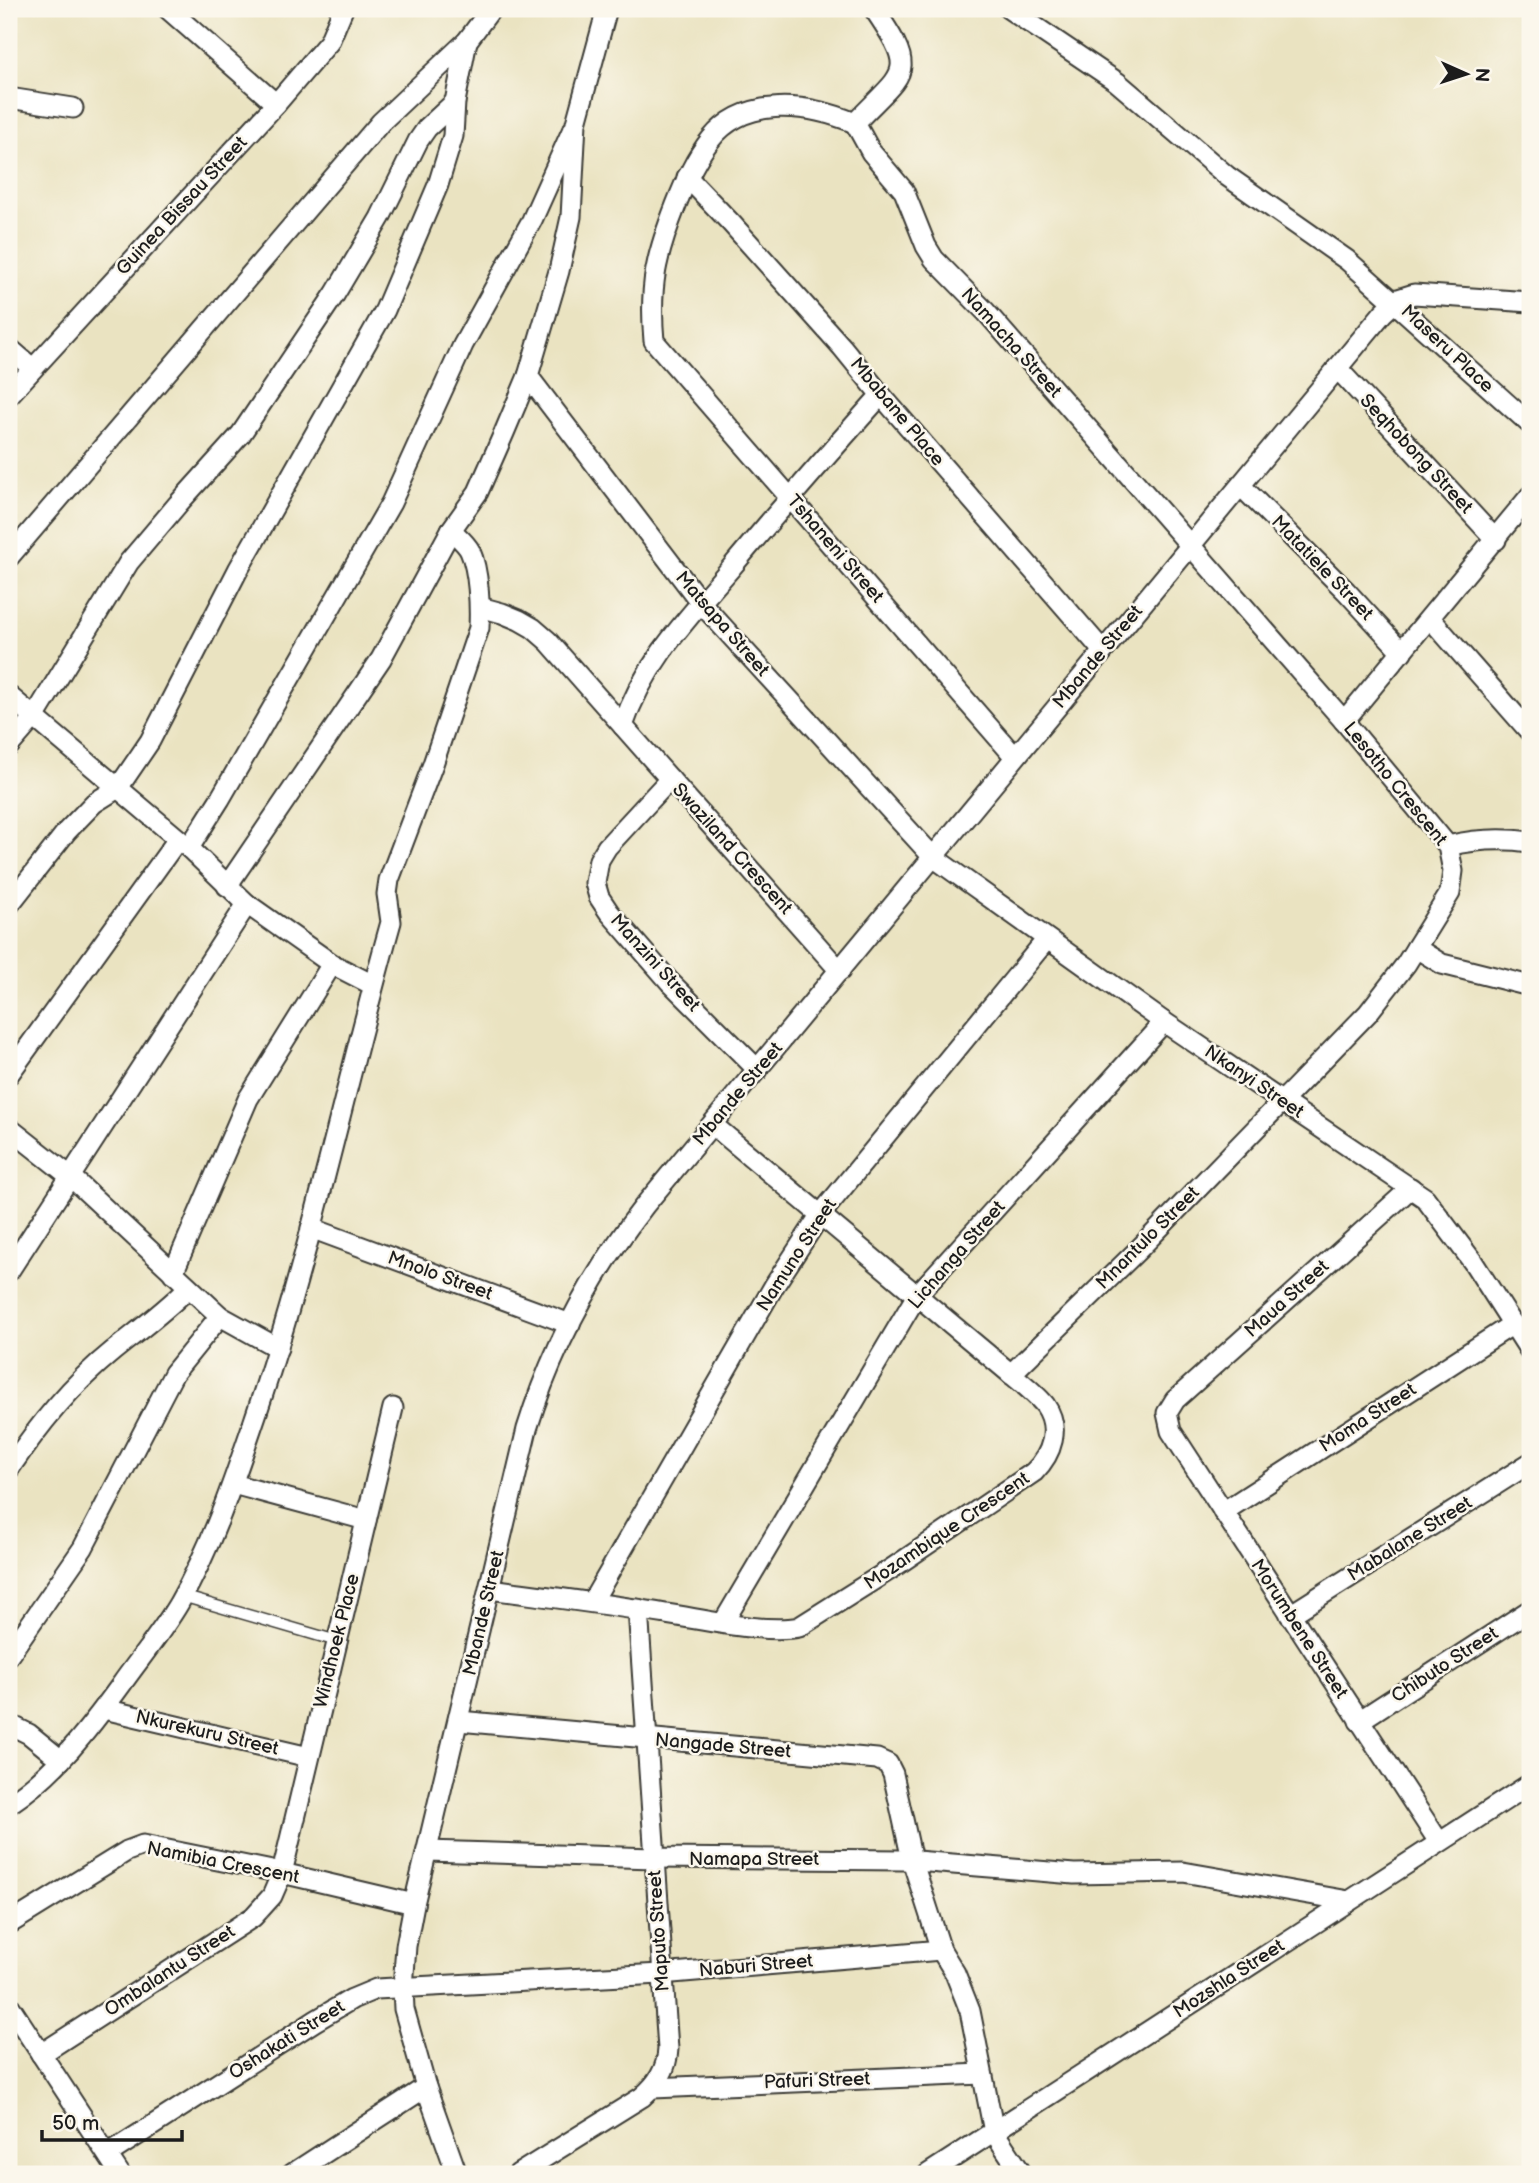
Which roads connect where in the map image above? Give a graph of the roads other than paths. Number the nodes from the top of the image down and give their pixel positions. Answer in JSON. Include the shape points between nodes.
{"nodes":[{"id":1,"x":168,"y":9,"type":"edge"},
{"id":2,"x":343,"y":9,"type":"edge"},
{"id":3,"x":491,"y":9,"type":"edge"},
{"id":4,"x":607,"y":9,"type":"edge"},
{"id":5,"x":874,"y":9,"type":"edge"},
{"id":6,"x":1009,"y":9,"type":"edge"},
{"id":7,"x":467,"y":41,"type":"junction"},
{"id":8,"x":9,"y":98,"type":"edge"},
{"id":9,"x":455,"y":102,"type":"junction"},
{"id":10,"x":276,"y":104,"type":"junction"},
{"id":11,"x":73,"y":108,"type":"dead end"},
{"id":12,"x":576,"y":123,"type":"junction"},
{"id":13,"x":855,"y":123,"type":"junction"},
{"id":14,"x":687,"y":177,"type":"junction"},
{"id":15,"x":1396,"y":301,"type":"junction"},
{"id":16,"x":1530,"y":302,"type":"edge"},
{"id":17,"x":9,"y":348,"type":"edge"},
{"id":18,"x":33,"y":368,"type":"junction"},
{"id":19,"x":1337,"y":368,"type":"junction"},
{"id":20,"x":528,"y":376,"type":"junction"},
{"id":21,"x":9,"y":395,"type":"edge"},
{"id":22,"x":881,"y":395,"type":"junction"},
{"id":23,"x":1530,"y":424,"type":"edge"},
{"id":24,"x":1241,"y":486,"type":"junction"},
{"id":25,"x":1530,"y":496,"type":"edge"},
{"id":26,"x":790,"y":497,"type":"junction"},
{"id":27,"x":451,"y":530,"type":"junction"},
{"id":28,"x":1496,"y":540,"type":"junction"},
{"id":29,"x":1192,"y":546,"type":"junction"},
{"id":30,"x":9,"y":557,"type":"edge"},
{"id":31,"x":701,"y":603,"type":"junction"},
{"id":32,"x":480,"y":607,"type":"junction"},
{"id":33,"x":1430,"y":618,"type":"junction"},
{"id":34,"x":1102,"y":650,"type":"junction"},
{"id":35,"x":1402,"y":652,"type":"junction"},
{"id":36,"x":9,"y":696,"type":"edge"},
{"id":37,"x":35,"y":716,"type":"junction"},
{"id":38,"x":1344,"y":721,"type":"junction"},
{"id":39,"x":623,"y":726,"type":"junction"},
{"id":40,"x":1530,"y":733,"type":"edge"},
{"id":41,"x":9,"y":746,"type":"edge"},
{"id":42,"x":1015,"y":757,"type":"junction"},
{"id":43,"x":670,"y":779,"type":"junction"},
{"id":44,"x":118,"y":788,"type":"junction"},
{"id":45,"x":1530,"y":842,"type":"edge"},
{"id":46,"x":183,"y":844,"type":"junction"},
{"id":47,"x":1448,"y":846,"type":"junction"},
{"id":48,"x":933,"y":857,"type":"junction"},
{"id":49,"x":227,"y":886,"type":"junction"},
{"id":50,"x":247,"y":904,"type":"junction"},
{"id":51,"x":9,"y":905,"type":"edge"},
{"id":52,"x":1047,"y":939,"type":"junction"},
{"id":53,"x":1416,"y":948,"type":"junction"},
{"id":54,"x":332,"y":964,"type":"junction"},
{"id":55,"x":840,"y":971,"type":"junction"},
{"id":56,"x":373,"y":985,"type":"junction"},
{"id":57,"x":1530,"y":986,"type":"edge"},
{"id":58,"x":1164,"y":1022,"type":"junction"},
{"id":59,"x":758,"y":1070,"type":"junction"},
{"id":60,"x":9,"y":1074,"type":"edge"},
{"id":61,"x":1283,"y":1101,"type":"junction"},
{"id":62,"x":713,"y":1125,"type":"junction"},
{"id":63,"x":9,"y":1128,"type":"edge"},
{"id":64,"x":71,"y":1177,"type":"junction"},
{"id":65,"x":1412,"y":1188,"type":"junction"},
{"id":66,"x":821,"y":1213,"type":"junction"},
{"id":67,"x":311,"y":1228,"type":"junction"},
{"id":68,"x":9,"y":1271,"type":"edge"},
{"id":69,"x":173,"y":1273,"type":"junction"},
{"id":70,"x":188,"y":1288,"type":"junction"},
{"id":71,"x":917,"y":1295,"type":"junction"},
{"id":72,"x":220,"y":1316,"type":"junction"},
{"id":73,"x":570,"y":1324,"type":"junction"},
{"id":74,"x":1513,"y":1324,"type":"junction"},
{"id":75,"x":278,"y":1348,"type":"junction"},
{"id":76,"x":1530,"y":1352,"type":"edge"},
{"id":77,"x":1012,"y":1374,"type":"junction"},
{"id":78,"x":393,"y":1409,"type":"dead end"},
{"id":79,"x":1167,"y":1413,"type":"joint"},
{"id":80,"x":1530,"y":1463,"type":"edge"},
{"id":81,"x":9,"y":1469,"type":"edge"},
{"id":82,"x":233,"y":1484,"type":"junction"},
{"id":83,"x":1223,"y":1512,"type":"junction"},
{"id":84,"x":366,"y":1520,"type":"junction"},
{"id":85,"x":490,"y":1589,"type":"junction"},
{"id":86,"x":182,"y":1596,"type":"junction"},
{"id":87,"x":592,"y":1602,"type":"junction"},
{"id":88,"x":638,"y":1609,"type":"junction"},
{"id":89,"x":1530,"y":1610,"type":"edge"},
{"id":90,"x":1290,"y":1615,"type":"junction"},
{"id":91,"x":723,"y":1623,"type":"junction"},
{"id":92,"x":337,"y":1641,"type":"junction"},
{"id":93,"x":9,"y":1655,"type":"edge"},
{"id":94,"x":104,"y":1709,"type":"junction"},
{"id":95,"x":459,"y":1721,"type":"junction"},
{"id":96,"x":1359,"y":1721,"type":"junction"},
{"id":97,"x":9,"y":1724,"type":"edge"},
{"id":98,"x":646,"y":1739,"type":"junction"},
{"id":99,"x":309,"y":1757,"type":"junction"},
{"id":100,"x":61,"y":1760,"type":"junction"},
{"id":101,"x":1530,"y":1784,"type":"edge"},
{"id":102,"x":9,"y":1804,"type":"edge"},
{"id":103,"x":1439,"y":1842,"type":"junction"},
{"id":104,"x":427,"y":1851,"type":"junction"},
{"id":105,"x":654,"y":1858,"type":"junction"},
{"id":106,"x":912,"y":1860,"type":"junction"},
{"id":107,"x":282,"y":1873,"type":"junction"},
{"id":108,"x":1349,"y":1901,"type":"junction"},
{"id":109,"x":414,"y":1904,"type":"junction"},
{"id":110,"x":9,"y":1924,"type":"edge"},
{"id":111,"x":940,"y":1950,"type":"junction"},
{"id":112,"x":662,"y":1974,"type":"junction"},
{"id":113,"x":403,"y":1988,"type":"junction"},
{"id":114,"x":9,"y":2005,"type":"edge"},
{"id":115,"x":41,"y":2054,"type":"junction"},
{"id":116,"x":982,"y":2074,"type":"junction"},
{"id":117,"x":426,"y":2087,"type":"junction"},
{"id":118,"x":653,"y":2088,"type":"junction"},
{"id":119,"x":994,"y":2132,"type":"junction"},
{"id":120,"x":108,"y":2154,"type":"junction"},
{"id":121,"x":120,"y":2174,"type":"edge"},
{"id":122,"x":292,"y":2174,"type":"edge"},
{"id":123,"x":457,"y":2174,"type":"edge"},
{"id":124,"x":518,"y":2174,"type":"edge"},
{"id":125,"x":928,"y":2174,"type":"edge"},
{"id":126,"x":1022,"y":2174,"type":"edge"}],
"edges":[{"from":1,"to":10,"type":"street"},
{"from":2,"to":10,"type":"street","name":"Guinea Bissau Street","via":[[329,42]]},
{"from":3,"to":7,"type":"street"},
{"from":4,"to":12,"type":"street"},
{"from":5,"to":13,"type":"street","via":[[896,41],[902,68],[894,83]]},
{"from":6,"to":15,"type":"street","name":"Maseru Place","via":[[1117,82],[1227,176],[1338,252]]},
{"from":7,"to":9,"type":"street"},
{"from":7,"to":30,"type":"street","via":[[381,122]]},
{"from":8,"to":11,"type":"street"},
{"from":9,"to":37,"type":"street","via":[[418,141],[335,294],[241,434],[129,562]]},
{"from":9,"to":44,"type":"street","via":[[453,136],[438,185],[385,310],[238,570],[150,741]]},
{"from":10,"to":18,"type":"street","name":"Guinea Bissau Street"},
{"from":12,"to":20,"type":"street","via":[[571,217]]},
{"from":12,"to":46,"type":"street","via":[[532,220],[463,345],[391,503],[220,799]]},
{"from":13,"to":14,"type":"street","via":[[830,113],[785,106],[752,113],[730,122],[712,137]]},
{"from":13,"to":29,"type":"street","name":"Namacha Street","via":[[871,152],[904,191],[934,259]]},
{"from":14,"to":22,"type":"street","name":"Mbabane Place","via":[[803,302]]},
{"from":14,"to":26,"type":"street","name":"Tshaneni Street","via":[[656,260],[654,341]]},
{"from":15,"to":16,"type":"street","via":[[1414,294]]},
{"from":15,"to":19,"type":"street","name":"Mbande Street"},
{"from":15,"to":23,"type":"street","name":"Maseru Place"},
{"from":17,"to":18,"type":"street"},
{"from":18,"to":21,"type":"street","name":"Guinea Bissau Street"},
{"from":19,"to":24,"type":"street","name":"Mbande Street"},
{"from":19,"to":28,"type":"street","name":"Seqhobong Street"},
{"from":20,"to":27,"type":"street","via":[[478,492]]},
{"from":20,"to":31,"type":"street","name":"Matsapa Street"},
{"from":22,"to":26,"type":"street"},
{"from":22,"to":34,"type":"street","name":"Mbabane Place"},
{"from":24,"to":29,"type":"street","name":"Mbande Street"},
{"from":24,"to":35,"type":"street","name":"Matatiele Street"},
{"from":25,"to":28,"type":"street"},
{"from":26,"to":31,"type":"street"},
{"from":26,"to":42,"type":"street","name":"Tshaneni Street"},
{"from":27,"to":32,"type":"street","via":[[469,549]]},
{"from":27,"to":49,"type":"street","via":[[381,659]]},
{"from":28,"to":33,"type":"street"},
{"from":29,"to":34,"type":"street","name":"Mbande Street"},
{"from":29,"to":38,"type":"street","name":"Lesotho Crescent"},
{"from":31,"to":39,"type":"street","via":[[652,664]]},
{"from":31,"to":48,"type":"street","name":"Matsapa Street"},
{"from":32,"to":39,"type":"street","name":"Swaziland Crescent","via":[[533,628]]},
{"from":32,"to":56,"type":"street","via":[[472,652],[389,880],[391,922]]},
{"from":33,"to":35,"type":"street"},
{"from":33,"to":40,"type":"street"},
{"from":34,"to":42,"type":"street","name":"Mbande Street"},
{"from":35,"to":38,"type":"street"},
{"from":36,"to":37,"type":"street"},
{"from":37,"to":41,"type":"street"},
{"from":37,"to":44,"type":"street"},
{"from":38,"to":47,"type":"street","name":"Lesotho Crescent"},
{"from":39,"to":43,"type":"street","name":"Swaziland Crescent"},
{"from":42,"to":48,"type":"street","name":"Mbande Street"},
{"from":43,"to":55,"type":"street","name":"Swaziland Crescent"},
{"from":43,"to":59,"type":"street","name":"Manzini Street","via":[[599,860],[595,883],[599,897],[670,982]]},
{"from":44,"to":46,"type":"street"},
{"from":44,"to":51,"type":"street","via":[[94,803],[67,831]]},
{"from":45,"to":47,"type":"street","via":[[1502,838]]},
{"from":46,"to":49,"type":"street"},
{"from":46,"to":60,"type":"street"},
{"from":47,"to":53,"type":"street","name":"Lesotho Crescent","via":[[1453,871],[1450,892]]},
{"from":48,"to":52,"type":"street","name":"Nkanyi Street"},
{"from":48,"to":55,"type":"street","name":"Mbande Street"},
{"from":49,"to":50,"type":"street"},
{"from":50,"to":54,"type":"street"},
{"from":50,"to":64,"type":"street"},
{"from":52,"to":58,"type":"street","name":"Nkanyi Street"},
{"from":52,"to":66,"type":"street","name":"Namuno Street"},
{"from":53,"to":57,"type":"street","via":[[1442,964]]},
{"from":53,"to":61,"type":"street","name":"Lesotho Crescent","via":[[1367,1013]]},
{"from":54,"to":56,"type":"street"},
{"from":54,"to":69,"type":"street","via":[[248,1100]]},
{"from":55,"to":59,"type":"street","name":"Mbande Street"},
{"from":56,"to":67,"type":"street"},
{"from":58,"to":61,"type":"street","name":"Nkanyi Street"},
{"from":58,"to":71,"type":"street","name":"Lichanga Street"},
{"from":59,"to":62,"type":"street","name":"Mbande Street"},
{"from":61,"to":65,"type":"street","name":"Nkanyi Street"},
{"from":61,"to":77,"type":"street","name":"Mnantulo Street"},
{"from":62,"to":66,"type":"street","name":"Mozambique Crescent"},
{"from":62,"to":73,"type":"street","name":"Mbande Street","via":[[622,1234]]},
{"from":63,"to":64,"type":"street"},
{"from":64,"to":68,"type":"street"},
{"from":64,"to":69,"type":"street"},
{"from":65,"to":74,"type":"street","name":"Nkanyi Street","via":[[1437,1211]]},
{"from":65,"to":79,"type":"street","name":"Maua Street","via":[[1175,1400]]},
{"from":66,"to":71,"type":"street","name":"Mozambique Crescent"},
{"from":66,"to":87,"type":"street","name":"Namuno Street"},
{"from":67,"to":73,"type":"street","name":"Mnolo Street"},
{"from":67,"to":75,"type":"street"},
{"from":69,"to":70,"type":"street"},
{"from":70,"to":72,"type":"street"},
{"from":70,"to":81,"type":"street","via":[[58,1402]]},
{"from":71,"to":77,"type":"street","name":"Mozambique Crescent"},
{"from":71,"to":91,"type":"street","name":"Lichanga Street"},
{"from":72,"to":75,"type":"street"},
{"from":72,"to":93,"type":"street","via":[[174,1373],[83,1548]]},
{"from":73,"to":85,"type":"street","name":"Mbande Street","via":[[537,1398]]},
{"from":74,"to":76,"type":"street","name":"Nkanyi Street"},
{"from":74,"to":83,"type":"street","name":"Moma Street"},
{"from":75,"to":82,"type":"street"},
{"from":77,"to":91,"type":"street","name":"Mozambique Crescent","via":[[1045,1405],[1051,1419],[1053,1442],[1034,1472],[799,1627]]},
{"from":78,"to":84,"type":"street","name":"Windhoek Place"},
{"from":79,"to":83,"type":"street","name":"Morumbene Street","via":[[1171,1431]]},
{"from":80,"to":90,"type":"street","name":"Mabalane Street"},
{"from":82,"to":84,"type":"street"},
{"from":82,"to":86,"type":"street"},
{"from":83,"to":90,"type":"street","name":"Morumbene Street"},
{"from":84,"to":92,"type":"street","name":"Windhoek Place"},
{"from":85,"to":87,"type":"street","name":"Mozambique Crescent"},
{"from":85,"to":95,"type":"street","name":"Mbande Street"},
{"from":86,"to":92,"type":"lane"},
{"from":86,"to":94,"type":"street"},
{"from":87,"to":88,"type":"street","name":"Mozambique Crescent"},
{"from":88,"to":91,"type":"street","name":"Mozambique Crescent"},
{"from":88,"to":98,"type":"street","name":"Maputo Street"},
{"from":89,"to":96,"type":"street","name":"Chibuto Street"},
{"from":90,"to":96,"type":"street","name":"Morumbene Street"},
{"from":92,"to":99,"type":"street","name":"Windhoek Place"},
{"from":94,"to":99,"type":"street","name":"Nkurekuru Street"},
{"from":94,"to":100,"type":"street"},
{"from":95,"to":98,"type":"street","name":"Nangade Street"},
{"from":95,"to":104,"type":"street","name":"Mbande Street"},
{"from":96,"to":103,"type":"street","name":"Morumbene Street"},
{"from":97,"to":100,"type":"street"},
{"from":98,"to":105,"type":"street","name":"Maputo Street"},
{"from":98,"to":106,"type":"street","name":"Nangade Street","via":[[883,1762],[894,1774]]},
{"from":99,"to":107,"type":"street","name":"Windhoek Place"},
{"from":100,"to":102,"type":"street"},
{"from":101,"to":103,"type":"street","name":"Mozshla Street"},
{"from":103,"to":108,"type":"street","name":"Mozshla Street"},
{"from":104,"to":105,"type":"street","name":"Namapa Street"},
{"from":104,"to":109,"type":"street","name":"Mbande Street"},
{"from":105,"to":106,"type":"street","name":"Namapa Street"},
{"from":105,"to":112,"type":"street","name":"Maputo Street"},
{"from":106,"to":108,"type":"street","name":"Namapa Street","via":[[1074,1874],[1183,1872]]},
{"from":106,"to":111,"type":"street","name":"Nangade Street"},
{"from":107,"to":109,"type":"street","name":"Namibia Crescent"},
{"from":107,"to":110,"type":"street","name":"Namibia Crescent","via":[[143,1845]]},
{"from":107,"to":115,"type":"street","name":"Ombalantu Street","via":[[272,1896],[253,1917]]},
{"from":108,"to":119,"type":"street","name":"Mozshla Street"},
{"from":109,"to":113,"type":"street","name":"Mbande Street"},
{"from":111,"to":112,"type":"street","name":"Naburi Street"},
{"from":111,"to":116,"type":"street","name":"Nangade Street","via":[[970,2011]]},
{"from":112,"to":113,"type":"street","name":"Naburi Street"},
{"from":112,"to":118,"type":"street","name":"Maputo Street","via":[[668,2057]]},
{"from":113,"to":117,"type":"street","name":"Mbande Street"},
{"from":113,"to":120,"type":"street","name":"Oshakati Street","via":[[376,1989],[352,1999]]},
{"from":114,"to":115,"type":"street"},
{"from":115,"to":120,"type":"street"},
{"from":116,"to":118,"type":"street","name":"Pafuri Street"},
{"from":116,"to":119,"type":"street","name":"Nangade Street"},
{"from":117,"to":122,"type":"street"},
{"from":117,"to":123,"type":"street","name":"Mbande Street"},
{"from":118,"to":124,"type":"street","name":"Maputo Street"},
{"from":119,"to":125,"type":"street","name":"Mozshla Street"},
{"from":119,"to":126,"type":"street"},
{"from":120,"to":121,"type":"street"}]}
